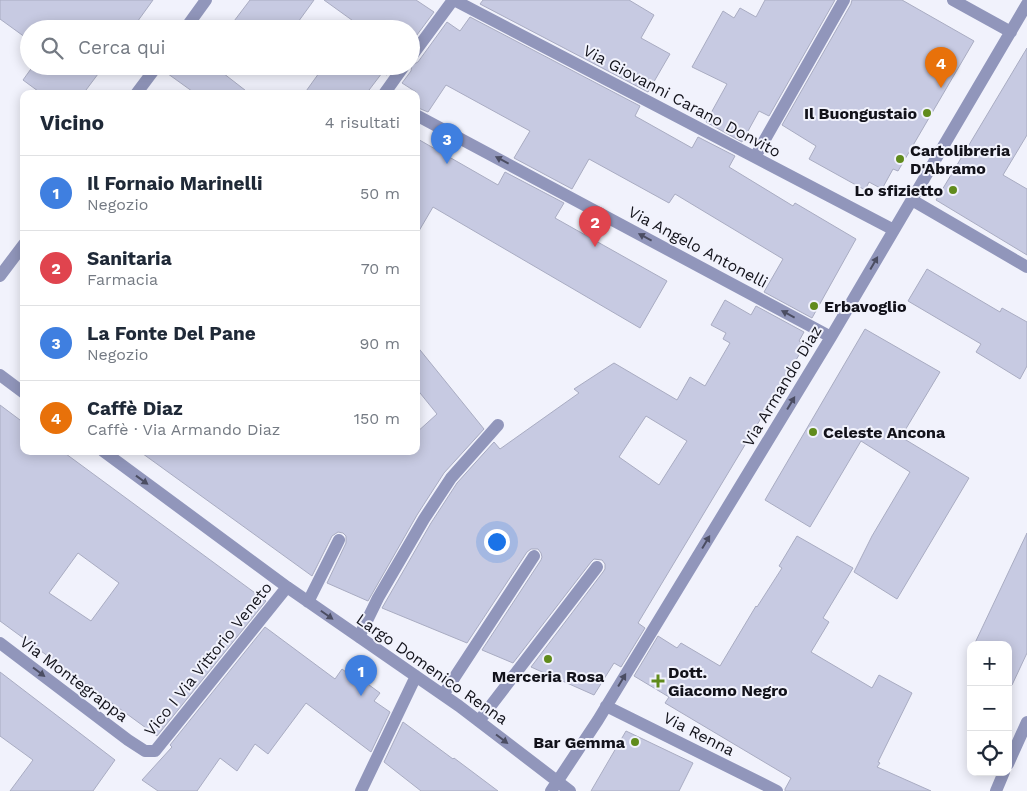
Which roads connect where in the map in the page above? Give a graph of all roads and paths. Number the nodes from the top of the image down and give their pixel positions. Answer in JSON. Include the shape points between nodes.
{"nodes":[{"id":1,"x":206,"y":0,"type":"edge"},
{"id":2,"x":453,"y":0,"type":"edge"},
{"id":3,"x":844,"y":0,"type":"edge"},
{"id":4,"x":953,"y":0,"type":"edge"},
{"id":5,"x":1025,"y":12,"type":"edge"},
{"id":6,"x":192,"y":20,"type":"edge"},
{"id":7,"x":1010,"y":32,"type":"junction"},
{"id":8,"x":420,"y":45,"type":"edge"},
{"id":9,"x":150,"y":75,"type":"edge"},
{"id":10,"x":398,"y":75,"type":"edge"},
{"id":11,"x":139,"y":90,"type":"edge"},
{"id":12,"x":387,"y":90,"type":"edge"},
{"id":13,"x":420,"y":116,"type":"edge"},
{"id":14,"x":755,"y":158,"type":"junction"},
{"id":15,"x":912,"y":200,"type":"junction"},
{"id":16,"x":894,"y":230,"type":"junction"},
{"id":17,"x":20,"y":249,"type":"edge"},
{"id":18,"x":1027,"y":267,"type":"edge"},
{"id":19,"x":0,"y":276,"type":"edge"},
{"id":20,"x":831,"y":337,"type":"junction"},
{"id":21,"x":0,"y":375,"type":"edge"},
{"id":22,"x":20,"y":390,"type":"edge"},
{"id":23,"x":498,"y":425,"type":"dead end"},
{"id":24,"x":118,"y":456,"type":"edge"},
{"id":25,"x":339,"y":540,"type":"dead end"},
{"id":26,"x":534,"y":556,"type":"dead end"},
{"id":27,"x":597,"y":567,"type":"dead end"},
{"id":28,"x":287,"y":587,"type":"junction"},
{"id":29,"x":308,"y":602,"type":"junction"},
{"id":30,"x":359,"y":637,"type":"junction"},
{"id":31,"x":0,"y":643,"type":"edge"},
{"id":32,"x":416,"y":676,"type":"junction"},
{"id":33,"x":444,"y":695,"type":"junction"},
{"id":34,"x":606,"y":706,"type":"junction"},
{"id":35,"x":479,"y":721,"type":"junction"},
{"id":36,"x":1027,"y":722,"type":"edge"},
{"id":37,"x":128,"y":740,"type":"joint"},
{"id":38,"x":1012,"y":755,"type":"edge"},
{"id":39,"x":1002,"y":776,"type":"edge"},
{"id":40,"x":555,"y":786,"type":"edge"},
{"id":41,"x":361,"y":791,"type":"edge"},
{"id":42,"x":570,"y":791,"type":"edge"},
{"id":43,"x":777,"y":791,"type":"edge"},
{"id":44,"x":996,"y":791,"type":"edge"}],
"edges":[{"from":1,"to":6,"type":"street"},
{"from":2,"to":8,"type":"street"},
{"from":2,"to":14,"type":"street","name":"Via Giovanni Carano Donvito"},
{"from":3,"to":14,"type":"street"},
{"from":4,"to":7,"type":"street"},
{"from":5,"to":7,"type":"street","name":"Via Armando Diaz"},
{"from":7,"to":15,"type":"street","name":"Via Armando Diaz"},
{"from":9,"to":11,"type":"street"},
{"from":10,"to":12,"type":"street"},
{"from":20,"to":13,"type":"street","name":"Via Angelo Antonelli","one_way":true},
{"from":14,"to":16,"type":"street","name":"Via Giovanni Carano Donvito"},
{"from":15,"to":16,"type":"street","name":"Via Armando Diaz"},
{"from":15,"to":18,"type":"street"},
{"from":20,"to":16,"type":"street","name":"Via Armando Diaz","one_way":true},
{"from":17,"to":19,"type":"street"},
{"from":34,"to":20,"type":"street","name":"Via Armando Diaz","one_way":true},
{"from":21,"to":22,"type":"street"},
{"from":23,"to":30,"type":"street","via":[[451,478],[424,519]]},
{"from":24,"to":28,"type":"street","name":"Largo Domenico Renna","one_way":true},
{"from":25,"to":29,"type":"street"},
{"from":26,"to":33,"type":"street"},
{"from":27,"to":35,"type":"street"},
{"from":28,"to":29,"type":"street","name":"Largo Domenico Renna"},
{"from":28,"to":37,"type":"street","name":"Vico I Via Vittorio Veneto","via":[[155,750],[145,751]]},
{"from":29,"to":30,"type":"street","name":"Largo Domenico Renna","one_way":true},
{"from":30,"to":32,"type":"street","name":"Largo Domenico Renna"},
{"from":31,"to":37,"type":"street","name":"Via Montegrappa","one_way":true},
{"from":32,"to":33,"type":"street","name":"Largo Domenico Renna"},
{"from":32,"to":41,"type":"street"},
{"from":33,"to":35,"type":"street","name":"Largo Domenico Renna"},
{"from":34,"to":40,"type":"street","name":"Via Armando Diaz"},
{"from":34,"to":43,"type":"street","name":"Via Renna"},
{"from":35,"to":40,"type":"street","name":"Largo Domenico Renna","one_way":true},
{"from":36,"to":38,"type":"street"},
{"from":39,"to":44,"type":"street"},
{"from":40,"to":42,"type":"street","name":"Largo Domenico Renna"}]}
